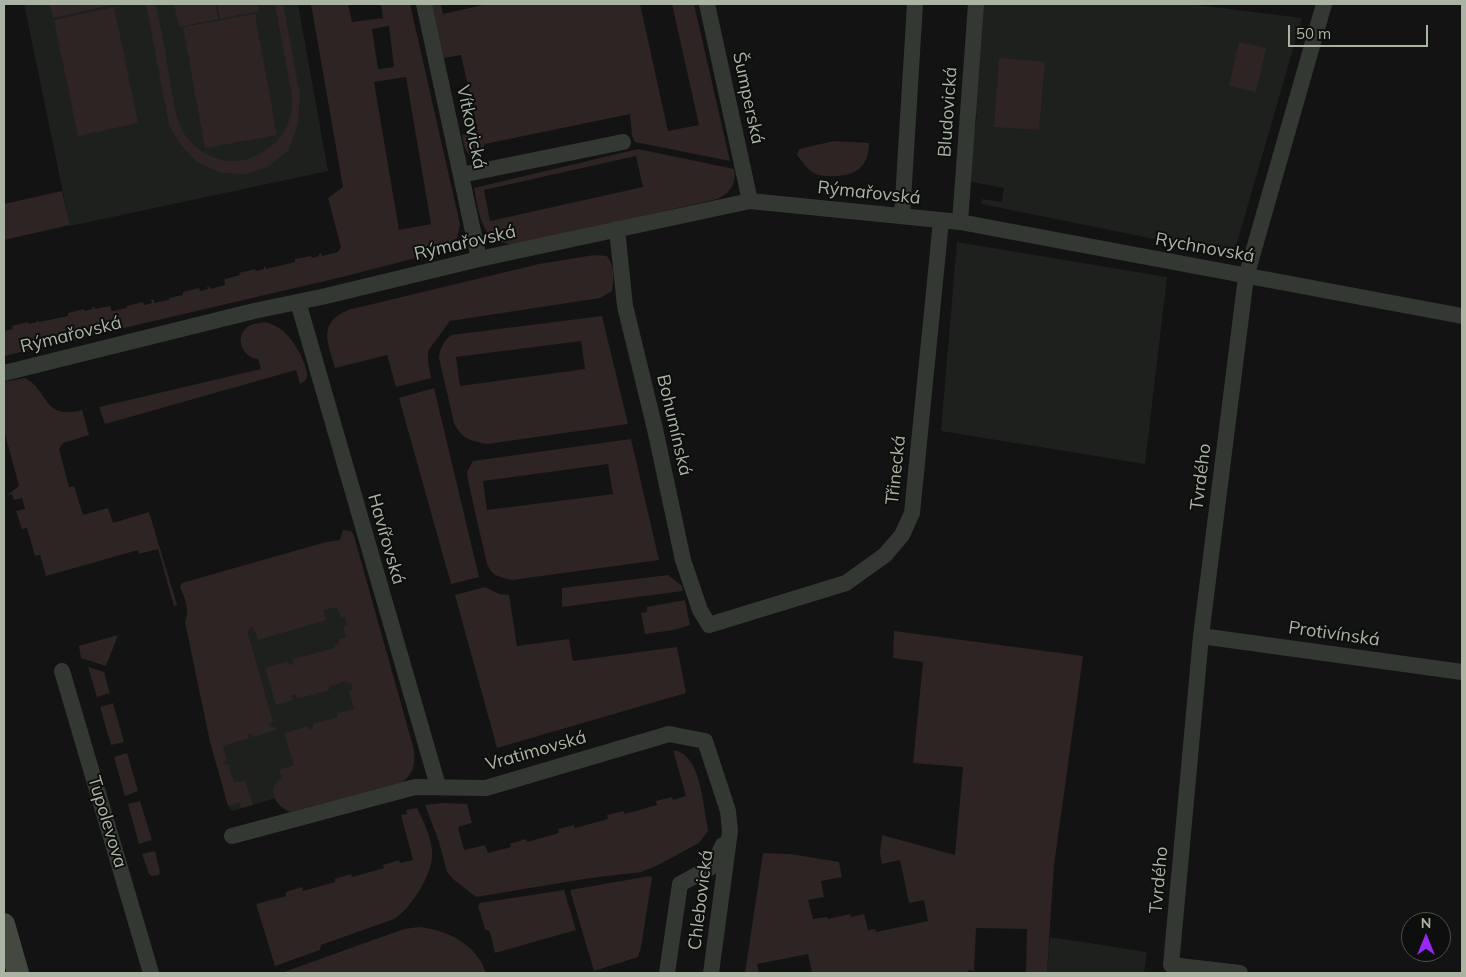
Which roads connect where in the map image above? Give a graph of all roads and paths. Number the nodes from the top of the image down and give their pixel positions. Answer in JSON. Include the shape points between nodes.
{"nodes":[{"id":1,"x":424,"y":4,"type":"edge"},
{"id":2,"x":707,"y":4,"type":"edge"},
{"id":3,"x":915,"y":4,"type":"edge"},
{"id":4,"x":976,"y":4,"type":"edge"},
{"id":5,"x":1324,"y":4,"type":"edge"},
{"id":6,"x":623,"y":142,"type":"dead end"},
{"id":7,"x":461,"y":176,"type":"junction"},
{"id":8,"x":750,"y":200,"type":"junction"},
{"id":9,"x":902,"y":216,"type":"junction"},
{"id":10,"x":941,"y":221,"type":"junction"},
{"id":11,"x":960,"y":222,"type":"junction"},
{"id":12,"x":617,"y":229,"type":"junction"},
{"id":13,"x":479,"y":259,"type":"junction"},
{"id":14,"x":1246,"y":276,"type":"junction"},
{"id":15,"x":298,"y":302,"type":"junction"},
{"id":16,"x":1462,"y":316,"type":"edge"},
{"id":17,"x":4,"y":372,"type":"edge"},
{"id":18,"x":709,"y":625,"type":"joint"},
{"id":19,"x":1201,"y":636,"type":"junction"},
{"id":20,"x":62,"y":671,"type":"dead end"},
{"id":21,"x":1462,"y":672,"type":"edge"},
{"id":22,"x":705,"y":741,"type":"joint"},
{"id":23,"x":438,"y":786,"type":"junction"},
{"id":24,"x":730,"y":831,"type":"junction"},
{"id":25,"x":232,"y":836,"type":"dead end"},
{"id":26,"x":4,"y":924,"type":"edge"},
{"id":27,"x":18,"y":973,"type":"edge"},
{"id":28,"x":151,"y":973,"type":"edge"},
{"id":29,"x":667,"y":973,"type":"edge"},
{"id":30,"x":711,"y":973,"type":"edge"},
{"id":31,"x":1240,"y":973,"type":"edge"}],
"edges":[{"from":1,"to":7,"type":"street","name":"Vítkovická"},
{"from":2,"to":8,"type":"street","name":"Šumperská"},
{"from":3,"to":9,"type":"street"},
{"from":4,"to":11,"type":"street","name":"Bludovická"},
{"from":5,"to":14,"type":"street","name":"Tvrdého"},
{"from":6,"to":7,"type":"street"},
{"from":7,"to":13,"type":"street","name":"Vítkovická"},
{"from":8,"to":9,"type":"street","name":"Rýmařovská"},
{"from":8,"to":12,"type":"street","name":"Rýmařovská"},
{"from":9,"to":10,"type":"street","name":"Rýmařovská"},
{"from":10,"to":11,"type":"street","name":"Rychnovská"},
{"from":10,"to":18,"type":"street","name":"Třinecká","via":[[912,513],[902,535],[885,554],[846,583]]},
{"from":11,"to":14,"type":"street","name":"Rychnovská"},
{"from":12,"to":13,"type":"street","name":"Rýmařovská"},
{"from":12,"to":18,"type":"street","name":"Bohumínská","via":[[625,306],[683,560],[700,610]]},
{"from":13,"to":15,"type":"street","name":"Rýmařovská"},
{"from":14,"to":16,"type":"street","name":"Rychnovská"},
{"from":14,"to":19,"type":"street","name":"Tvrdého"},
{"from":15,"to":17,"type":"street","name":"Rýmařovská"},
{"from":15,"to":23,"type":"street","name":"Havířovská"},
{"from":19,"to":21,"type":"street","name":"Protivínská"},
{"from":19,"to":31,"type":"street","name":"Tvrdého","via":[[1171,965]]},
{"from":20,"to":28,"type":"street","name":"Tupolevova"},
{"from":22,"to":23,"type":"street","name":"Vratimovská","via":[[668,734],[486,788]]},
{"from":22,"to":24,"type":"street","name":"Chlebovická","via":[[728,811]]},
{"from":23,"to":25,"type":"street","name":"Vratimovská","via":[[415,787]]},
{"from":24,"to":29,"type":"street","name":"Chlebovická","via":[[713,866],[680,884]]},
{"from":24,"to":30,"type":"street","name":"Chlebovická"},
{"from":26,"to":27,"type":"main road"}]}
